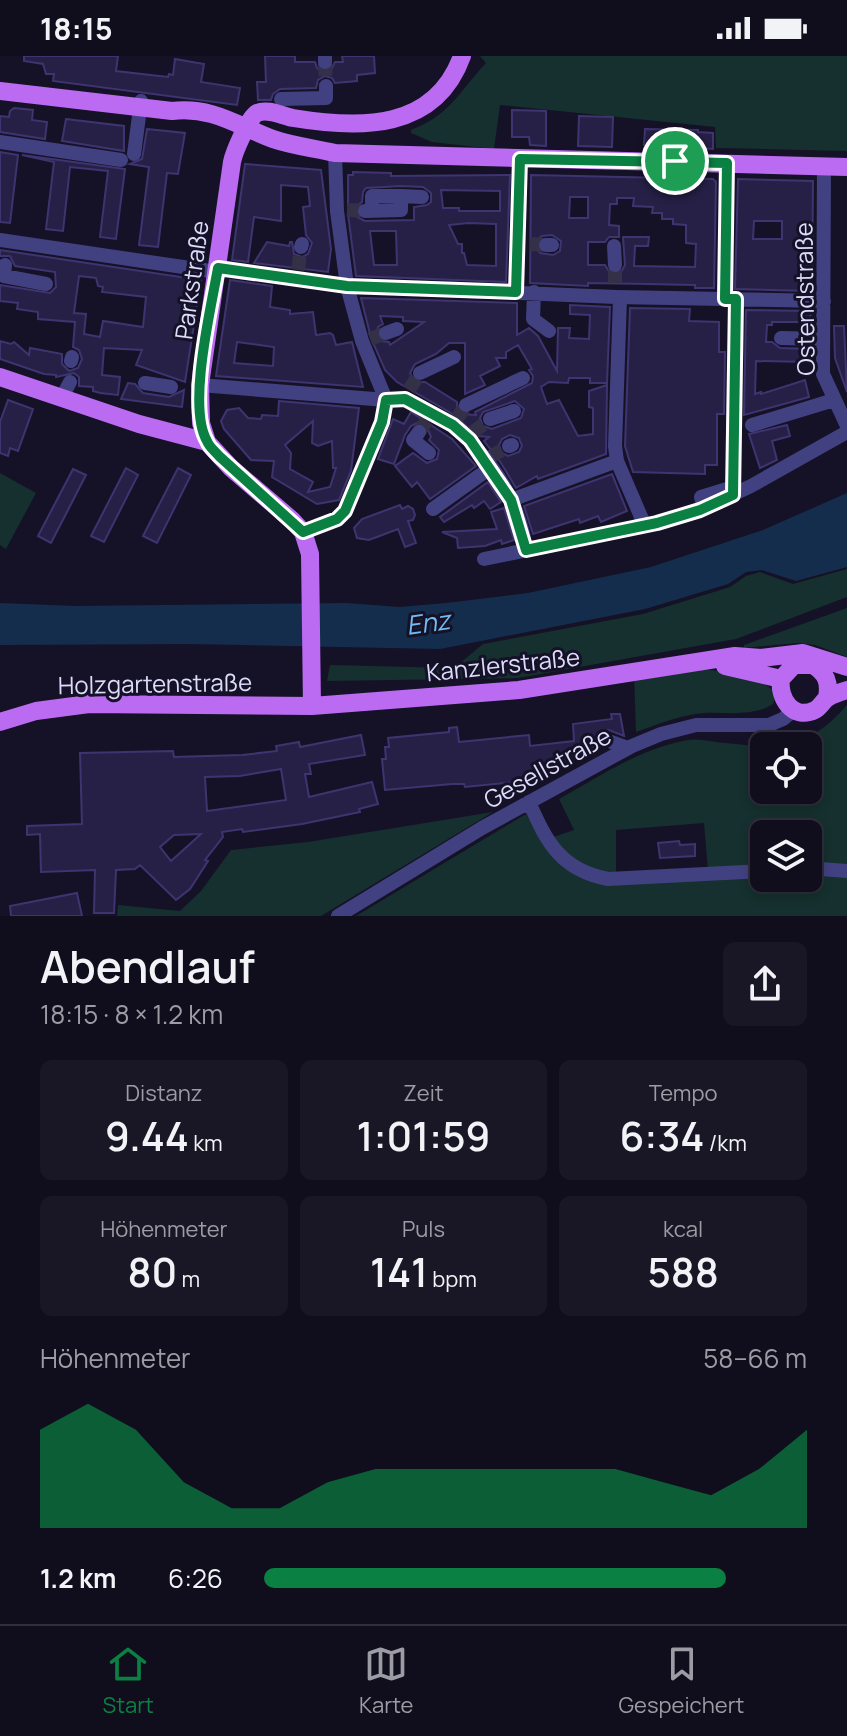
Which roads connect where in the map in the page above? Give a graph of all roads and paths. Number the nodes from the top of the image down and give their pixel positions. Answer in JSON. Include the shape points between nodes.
{"nodes":[{"id":1,"x":462,"y":56,"type":"edge"},
{"id":2,"x":326,"y":86,"type":"dead end"},
{"id":3,"x":0,"y":91,"type":"edge"},
{"id":4,"x":281,"y":99,"type":"dead end"},
{"id":5,"x":141,"y":104,"type":"junction"},
{"id":6,"x":244,"y":133,"type":"junction"},
{"id":7,"x":0,"y":142,"type":"edge"},
{"id":8,"x":335,"y":153,"type":"junction"},
{"id":9,"x":520,"y":159,"type":"junction"},
{"id":10,"x":727,"y":163,"type":"junction"},
{"id":11,"x":824,"y":166,"type":"junction"},
{"id":12,"x":847,"y":167,"type":"edge"},
{"id":13,"x":422,"y":197,"type":"dead end"},
{"id":14,"x":368,"y":210,"type":"tunnel mouth"},
{"id":15,"x":5,"y":243,"type":"edge"},
{"id":16,"x":614,"y":246,"type":"dead end"},
{"id":17,"x":5,"y":265,"type":"dead end"},
{"id":18,"x":615,"y":265,"type":"tunnel mouth"},
{"id":19,"x":218,"y":270,"type":"junction"},
{"id":20,"x":46,"y":284,"type":"dead end"},
{"id":21,"x":347,"y":286,"type":"junction"},
{"id":22,"x":516,"y":292,"type":"junction"},
{"id":23,"x":534,"y":292,"type":"junction"},
{"id":24,"x":617,"y":293,"type":"junction"},
{"id":25,"x":730,"y":299,"type":"junction"},
{"id":26,"x":824,"y":301,"type":"junction"},
{"id":27,"x":549,"y":331,"type":"dead end"},
{"id":28,"x":781,"y":338,"type":"dead end"},
{"id":29,"x":823,"y":339,"type":"junction"},
{"id":30,"x":454,"y":357,"type":"dead end"},
{"id":31,"x":420,"y":373,"type":"tunnel mouth"},
{"id":32,"x":0,"y":377,"type":"edge"},
{"id":33,"x":523,"y":378,"type":"dead end"},
{"id":34,"x":145,"y":383,"type":"dead end"},
{"id":35,"x":188,"y":388,"type":"junction"},
{"id":36,"x":386,"y":400,"type":"junction"},
{"id":37,"x":834,"y":400,"type":"junction"},
{"id":38,"x":466,"y":405,"type":"tunnel mouth"},
{"id":39,"x":514,"y":411,"type":"dead end"},
{"id":40,"x":490,"y":419,"type":"tunnel mouth"},
{"id":41,"x":426,"y":421,"type":"junction"},
{"id":42,"x":752,"y":425,"type":"dead end"},
{"id":43,"x":847,"y":426,"type":"edge"},
{"id":44,"x":847,"y":432,"type":"edge"},
{"id":45,"x":207,"y":442,"type":"junction"},
{"id":46,"x":429,"y":453,"type":"dead end"},
{"id":47,"x":617,"y":461,"type":"junction"},
{"id":48,"x":488,"y":462,"type":"junction"},
{"id":49,"x":732,"y":491,"type":"junction"},
{"id":50,"x":511,"y":500,"type":"junction"},
{"id":51,"x":433,"y":509,"type":"dead end"},
{"id":52,"x":645,"y":526,"type":"junction"},
{"id":53,"x":303,"y":532,"type":"junction"},
{"id":54,"x":526,"y":550,"type":"junction"},
{"id":55,"x":484,"y":559,"type":"dead end"},
{"id":56,"x":698,"y":663,"type":"junction"},
{"id":57,"x":847,"y":667,"type":"edge"},
{"id":58,"x":827,"y":677,"type":"junction"},
{"id":59,"x":781,"y":679,"type":"junction"},
{"id":60,"x":847,"y":680,"type":"edge"},
{"id":61,"x":847,"y":690,"type":"edge"},
{"id":62,"x":312,"y":692,"type":"junction"},
{"id":63,"x":827,"y":698,"type":"junction"},
{"id":64,"x":794,"y":710,"type":"junction"},
{"id":65,"x":0,"y":722,"type":"edge"},
{"id":66,"x":606,"y":740,"type":"dead end"},
{"id":67,"x":628,"y":748,"type":"junction"},
{"id":68,"x":529,"y":802,"type":"junction"},
{"id":69,"x":822,"y":869,"type":"edge"},
{"id":70,"x":847,"y":871,"type":"edge"},
{"id":71,"x":750,"y":872,"type":"edge"},
{"id":72,"x":338,"y":916,"type":"edge"}],
"edges":[{"from":1,"to":6,"type":"main road","via":[[435,98],[406,116],[359,124],[294,118]]},
{"from":2,"to":4,"type":"street","via":[[326,98]]},
{"from":3,"to":5,"type":"main road"},
{"from":5,"to":6,"type":"main road","via":[[165,115]]},
{"from":5,"to":7,"type":"street","via":[[128,157]]},
{"from":6,"to":8,"type":"main road","via":[[305,158]]},
{"from":6,"to":19,"type":"main road","name":"Parkstraße","via":[[232,162]]},
{"from":8,"to":9,"type":"main road"},
{"from":8,"to":21,"type":"street"},
{"from":9,"to":10,"type":"main road"},
{"from":9,"to":22,"type":"street","via":[[523,244]]},
{"from":10,"to":11,"type":"main road"},
{"from":10,"to":25,"type":"street"},
{"from":11,"to":12,"type":"main road"},
{"from":11,"to":26,"type":"street","name":"Ostendstraße"},
{"from":13,"to":14,"type":"street","via":[[372,196]]},
{"from":15,"to":19,"type":"street"},
{"from":16,"to":18,"type":"street"},
{"from":17,"to":20,"type":"street","via":[[4,276]]},
{"from":19,"to":21,"type":"street","via":[[297,275]]},
{"from":19,"to":35,"type":"main road","name":"Parkstraße"},
{"from":21,"to":22,"type":"street"},
{"from":21,"to":36,"type":"street"},
{"from":22,"to":23,"type":"street"},
{"from":23,"to":24,"type":"street"},
{"from":23,"to":27,"type":"street","via":[[533,319]]},
{"from":24,"to":25,"type":"street"},
{"from":24,"to":47,"type":"street"},
{"from":25,"to":26,"type":"street"},
{"from":25,"to":49,"type":"street"},
{"from":26,"to":29,"type":"street","name":"Ostendstraße"},
{"from":28,"to":29,"type":"street"},
{"from":29,"to":37,"type":"street","name":"Ostendstraße","via":[[823,374]]},
{"from":30,"to":31,"type":"street"},
{"from":32,"to":45,"type":"main road","via":[[66,390],[139,424]]},
{"from":33,"to":38,"type":"street"},
{"from":34,"to":35,"type":"street"},
{"from":35,"to":36,"type":"street"},
{"from":35,"to":45,"type":"main road","name":"Parkstraße"},
{"from":36,"to":41,"type":"street","via":[[407,394]]},
{"from":36,"to":53,"type":"street","via":[[345,511]]},
{"from":37,"to":42,"type":"street"},
{"from":37,"to":43,"type":"street","name":"Ostendstraße"},
{"from":39,"to":40,"type":"street"},
{"from":41,"to":46,"type":"street","via":[[413,440]]},
{"from":41,"to":48,"type":"street","via":[[455,422]]},
{"from":44,"to":49,"type":"street"},
{"from":45,"to":53,"type":"main road"},
{"from":47,"to":50,"type":"street"},
{"from":47,"to":52,"type":"street"},
{"from":48,"to":50,"type":"street"},
{"from":48,"to":51,"type":"street"},
{"from":49,"to":52,"type":"street","via":[[704,508]]},
{"from":50,"to":54,"type":"street"},
{"from":52,"to":54,"type":"street"},
{"from":53,"to":62,"type":"main road","via":[[311,574]]},
{"from":54,"to":55,"type":"street"},
{"from":56,"to":57,"type":"main road","name":"Kanzlerstraße","via":[[803,653]]},
{"from":56,"to":59,"type":"main road","name":"Kanzlerstraße"},
{"from":56,"to":62,"type":"main road","name":"Kanzlerstraße","via":[[519,690]]},
{"from":58,"to":59,"type":"main road","via":[[803,663],[786,670]]},
{"from":58,"to":60,"type":"main road"},
{"from":58,"to":63,"type":"main road"},
{"from":59,"to":64,"type":"main road","via":[[781,697]]},
{"from":61,"to":63,"type":"main road"},
{"from":62,"to":65,"type":"main road","name":"Holzgartenstraße","via":[[89,704]]},
{"from":63,"to":64,"type":"main road","via":[[809,712]]},
{"from":64,"to":67,"type":"street","name":"Gesellstraße","via":[[769,725],[696,725]]},
{"from":66,"to":67,"type":"street"},
{"from":67,"to":68,"type":"street","name":"Gesellstraße"},
{"from":68,"to":71,"type":"street","via":[[554,848],[588,875],[608,879]]},
{"from":68,"to":72,"type":"street","name":"Gesellstraße"},
{"from":69,"to":70,"type":"street"}]}
